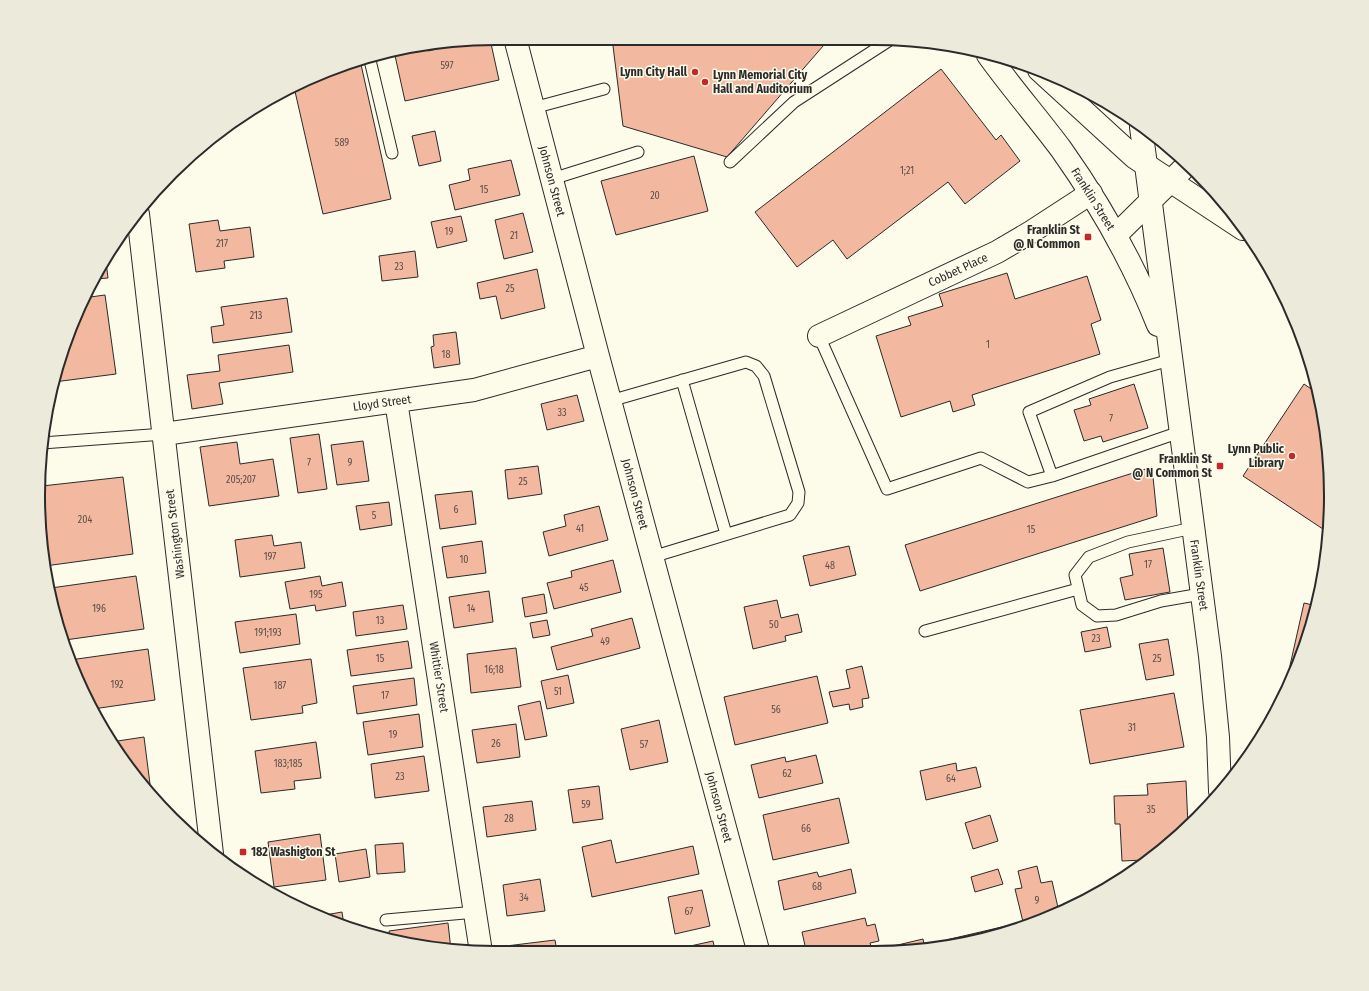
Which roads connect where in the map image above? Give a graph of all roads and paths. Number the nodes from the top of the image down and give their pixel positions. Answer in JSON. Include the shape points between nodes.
{"nodes":[{"id":1,"x":517,"y":45,"type":"edge"},
{"id":2,"x":882,"y":45,"type":"edge"},
{"id":3,"x":993,"y":61,"type":"edge"},
{"id":4,"x":371,"y":63,"type":"edge"},
{"id":5,"x":1051,"y":81,"type":"edge"},
{"id":6,"x":604,"y":88,"type":"dead end"},
{"id":7,"x":533,"y":108,"type":"junction"},
{"id":8,"x":1142,"y":134,"type":"edge"},
{"id":9,"x":638,"y":152,"type":"dead end"},
{"id":10,"x":392,"y":153,"type":"dead end"},
{"id":11,"x":730,"y":162,"type":"dead end"},
{"id":12,"x":1146,"y":166,"type":"junction"},
{"id":13,"x":1183,"y":169,"type":"edge"},
{"id":14,"x":552,"y":179,"type":"junction"},
{"id":15,"x":1170,"y":182,"type":"junction"},
{"id":16,"x":1091,"y":194,"type":"junction"},
{"id":17,"x":1151,"y":202,"type":"junction"},
{"id":18,"x":139,"y":220,"type":"edge"},
{"id":19,"x":1231,"y":222,"type":"edge"},
{"id":20,"x":1116,"y":235,"type":"junction"},
{"id":21,"x":819,"y":336,"type":"joint"},
{"id":22,"x":598,"y":356,"type":"junction"},
{"id":23,"x":1170,"y":360,"type":"junction"},
{"id":24,"x":682,"y":380,"type":"junction"},
{"id":25,"x":610,"y":401,"type":"junction"},
{"id":26,"x":396,"y":402,"type":"junction"},
{"id":27,"x":1180,"y":432,"type":"junction"},
{"id":28,"x":164,"y":434,"type":"junction"},
{"id":29,"x":48,"y":443,"type":"edge"},
{"id":30,"x":1052,"y":476,"type":"junction"},
{"id":31,"x":1193,"y":528,"type":"junction"},
{"id":32,"x":726,"y":534,"type":"junction"},
{"id":33,"x":652,"y":557,"type":"junction"},
{"id":34,"x":1078,"y":589,"type":"junction"},
{"id":35,"x":1201,"y":594,"type":"junction"},
{"id":36,"x":925,"y":631,"type":"dead end"},
{"id":37,"x":1220,"y":784,"type":"edge"},
{"id":38,"x":211,"y":845,"type":"edge"},
{"id":39,"x":476,"y":912,"type":"junction"},
{"id":40,"x":386,"y":920,"type":"dead end"},
{"id":41,"x":481,"y":946,"type":"edge"},
{"id":42,"x":757,"y":946,"type":"edge"}],
"edges":[{"from":1,"to":7,"type":"street","name":"Johnson Street"},
{"from":2,"to":11,"type":"lane","via":[[794,102]]},
{"from":3,"to":16,"type":"street","name":"Franklin Street","via":[[1061,149]]},
{"from":4,"to":10,"type":"lane"},
{"from":5,"to":12,"type":"street"},
{"from":6,"to":7,"type":"lane"},
{"from":7,"to":14,"type":"street","name":"Johnson Street"},
{"from":8,"to":12,"type":"street","name":"Franklin Street"},
{"from":9,"to":14,"type":"lane"},
{"from":12,"to":15,"type":"street"},
{"from":12,"to":17,"type":"street","name":"Franklin Street"},
{"from":13,"to":15,"type":"street"},
{"from":14,"to":22,"type":"street","name":"Johnson Street"},
{"from":15,"to":17,"type":"street"},
{"from":15,"to":19,"type":"street"},
{"from":16,"to":20,"type":"street","name":"Franklin Street"},
{"from":16,"to":21,"type":"street","name":"Cobbet Place","via":[[997,252]]},
{"from":17,"to":20,"type":"street"},
{"from":17,"to":23,"type":"street","name":"Franklin Street"},
{"from":18,"to":28,"type":"street","name":"Washington Street"},
{"from":20,"to":23,"type":"street","name":"Franklin Street","via":[[1147,298]]},
{"from":21,"to":30,"type":"lane","via":[[887,490],[982,458],[1028,482]]},
{"from":22,"to":25,"type":"street","name":"Johnson Street"},
{"from":22,"to":26,"type":"street","name":"Lloyd Street","via":[[474,390]]},
{"from":23,"to":27,"type":"street","name":"Franklin Street"},
{"from":23,"to":30,"type":"lane","via":[[1110,377],[1029,412]]},
{"from":24,"to":25,"type":"lane"},
{"from":24,"to":32,"type":"lane"},
{"from":24,"to":32,"type":"lane","via":[[746,362],[756,366],[764,376],[799,492],[798,504],[790,515]]},
{"from":25,"to":33,"type":"street","name":"Johnson Street"},
{"from":26,"to":28,"type":"street","name":"Lloyd Street"},
{"from":26,"to":39,"type":"street","name":"Whittier Street"},
{"from":27,"to":30,"type":"lane"},
{"from":27,"to":31,"type":"street","name":"Franklin Street"},
{"from":28,"to":29,"type":"lane"},
{"from":28,"to":38,"type":"street","name":"Washington Street"},
{"from":31,"to":34,"type":"lane","via":[[1128,542],[1089,557],[1075,575]]},
{"from":31,"to":35,"type":"street","name":"Franklin Street"},
{"from":32,"to":33,"type":"lane"},
{"from":33,"to":42,"type":"street","name":"Johnson Street"},
{"from":34,"to":35,"type":"lane","via":[[1082,605],[1097,616],[1116,615],[1161,601]]},
{"from":34,"to":36,"type":"lane"},
{"from":35,"to":37,"type":"street","name":"Franklin Street","via":[[1215,708]]},
{"from":39,"to":40,"type":"lane"},
{"from":39,"to":41,"type":"street","name":"Whittier Street"}]}
